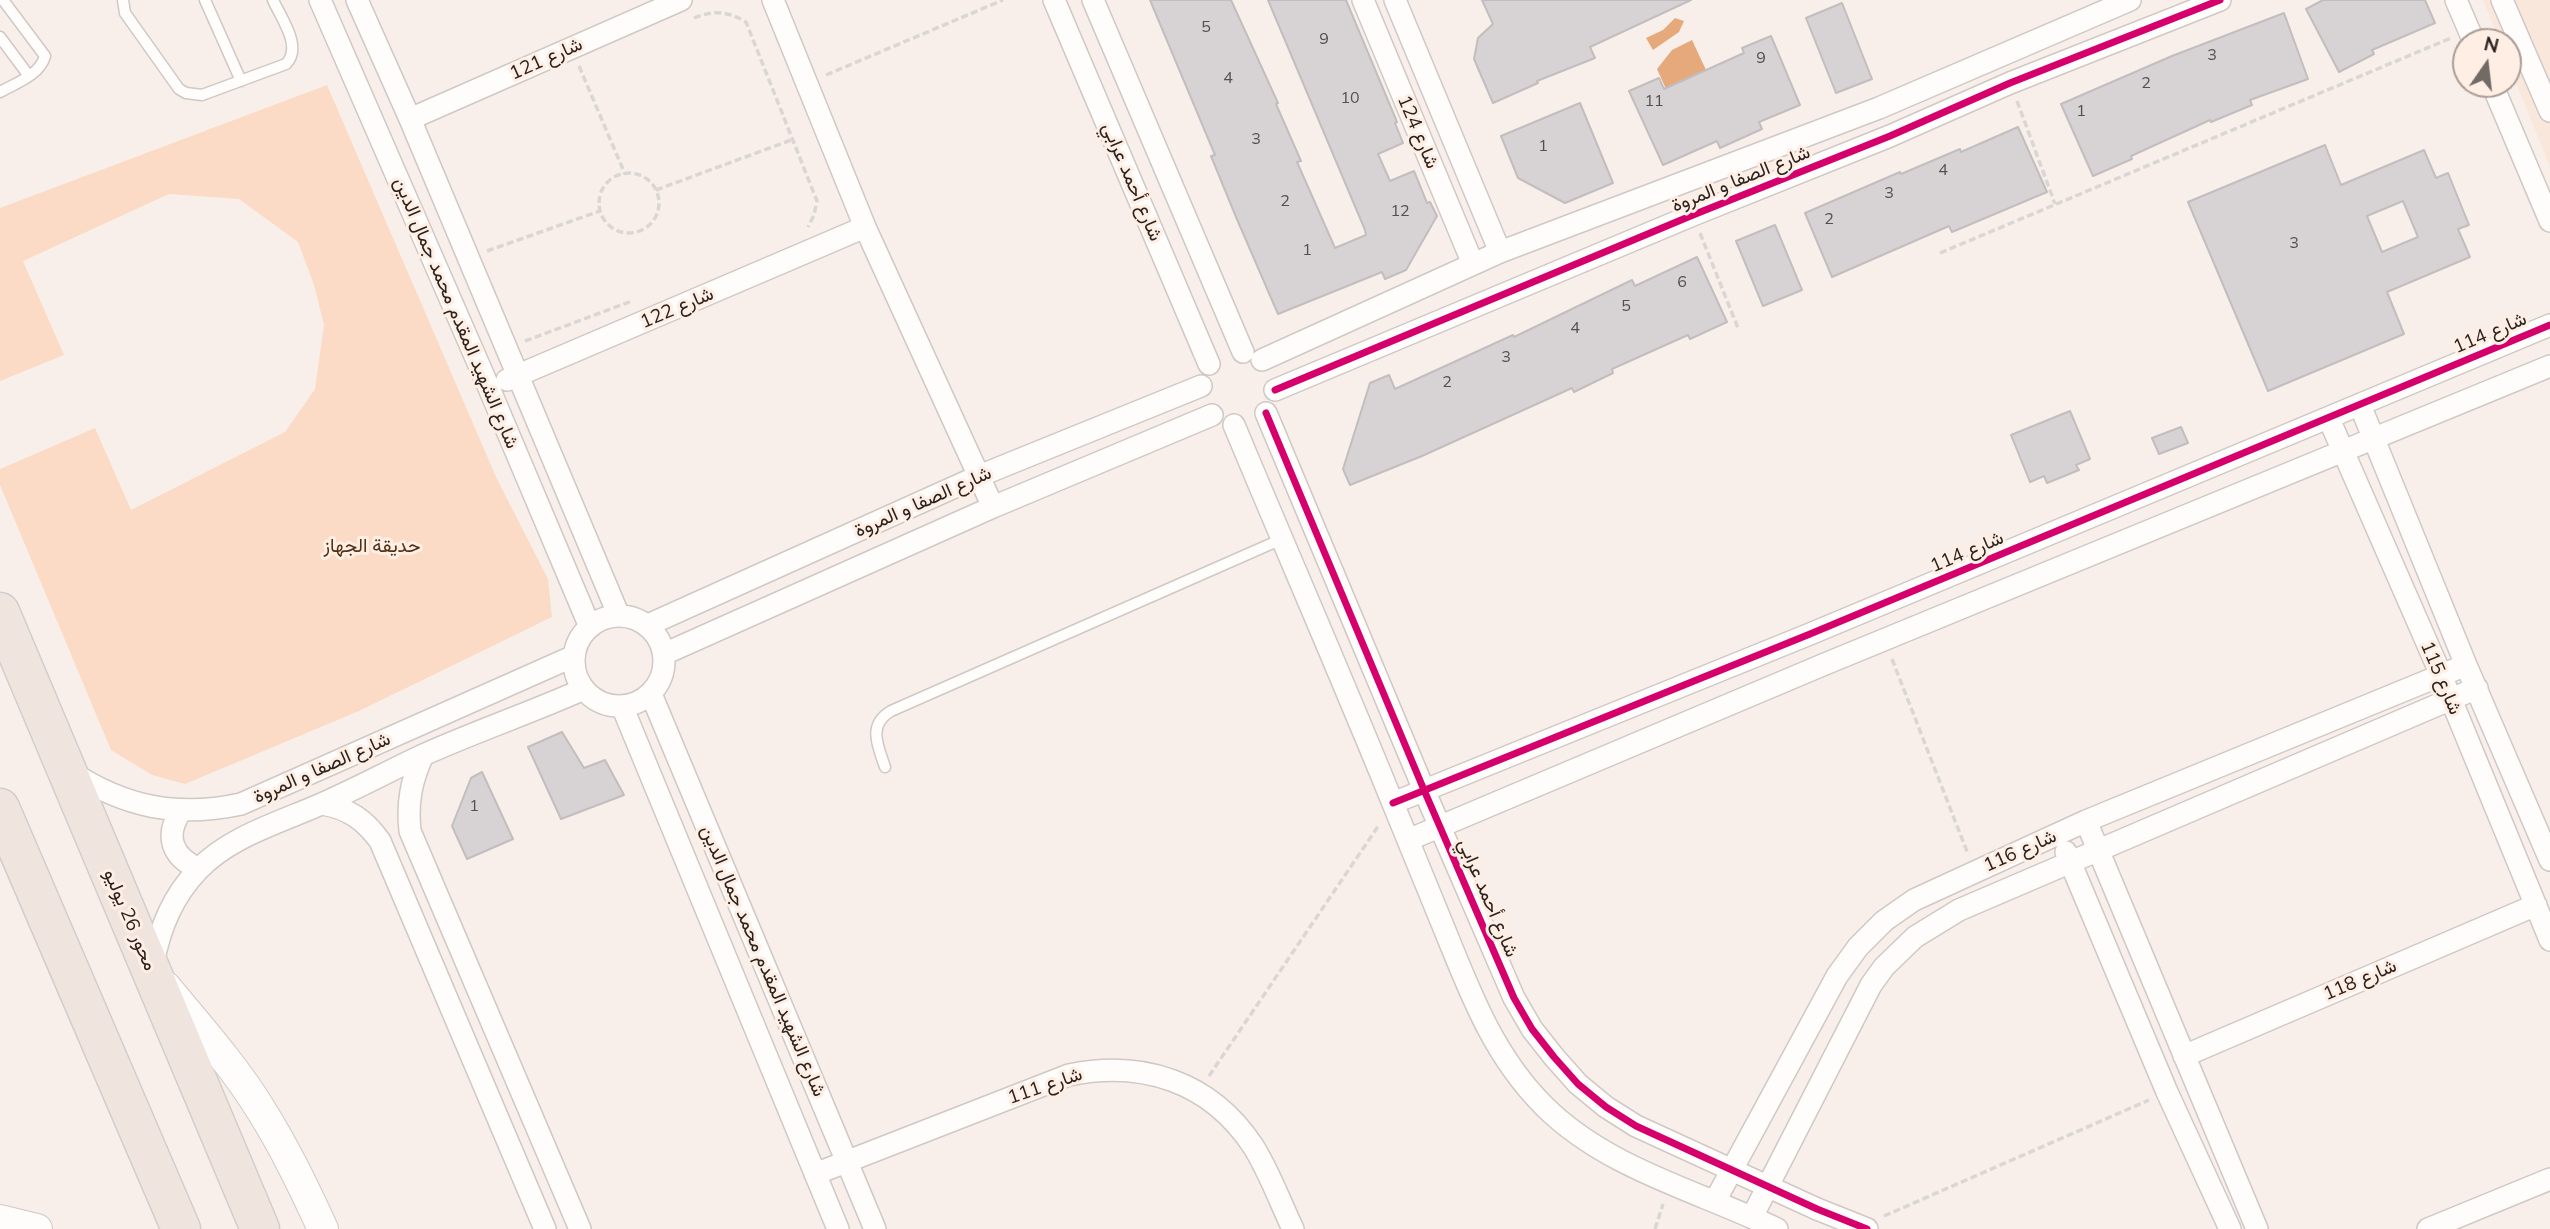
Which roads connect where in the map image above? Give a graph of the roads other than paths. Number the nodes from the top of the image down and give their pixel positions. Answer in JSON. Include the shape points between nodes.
{"nodes":[{"id":1,"x":3,"y":0,"type":"edge"},
{"id":2,"x":123,"y":0,"type":"edge"},
{"id":3,"x":205,"y":0,"type":"edge"},
{"id":4,"x":273,"y":0,"type":"edge"},
{"id":5,"x":320,"y":0,"type":"edge"},
{"id":6,"x":357,"y":0,"type":"edge"},
{"id":7,"x":773,"y":0,"type":"edge"},
{"id":8,"x":1054,"y":0,"type":"edge"},
{"id":9,"x":1093,"y":0,"type":"edge"},
{"id":10,"x":1363,"y":0,"type":"edge"},
{"id":11,"x":1395,"y":0,"type":"edge"},
{"id":12,"x":2130,"y":0,"type":"edge"},
{"id":13,"x":2220,"y":0,"type":"edge"},
{"id":14,"x":2456,"y":0,"type":"edge"},
{"id":15,"x":2502,"y":0,"type":"edge"},
{"id":16,"x":684,"y":10,"type":"edge"},
{"id":17,"x":2468,"y":28,"type":"edge"},
{"id":18,"x":0,"y":37,"type":"edge"},
{"id":19,"x":29,"y":76,"type":"junction"},
{"id":20,"x":241,"y":81,"type":"junction"},
{"id":21,"x":0,"y":92,"type":"edge"},
{"id":22,"x":2498,"y":98,"type":"edge"},
{"id":23,"x":1879,"y":108,"type":"junction"},
{"id":24,"x":2550,"y":111,"type":"edge"},
{"id":25,"x":410,"y":119,"type":"junction"},
{"id":26,"x":1889,"y":136,"type":"junction"},
{"id":27,"x":2550,"y":221,"type":"edge"},
{"id":28,"x":865,"y":228,"type":"junction"},
{"id":29,"x":1500,"y":252,"type":"junction"},
{"id":30,"x":1473,"y":264,"type":"junction"},
{"id":31,"x":2550,"y":325,"type":"edge"},
{"id":32,"x":1252,"y":356,"type":"junction"},
{"id":33,"x":1209,"y":364,"type":"junction"},
{"id":34,"x":2550,"y":366,"type":"edge"},
{"id":35,"x":518,"y":376,"type":"junction"},
{"id":36,"x":1201,"y":386,"type":"junction"},
{"id":37,"x":489,"y":388,"type":"junction"},
{"id":38,"x":1275,"y":390,"type":"junction"},
{"id":39,"x":2360,"y":405,"type":"junction"},
{"id":40,"x":1266,"y":413,"type":"junction"},
{"id":41,"x":1212,"y":415,"type":"junction"},
{"id":42,"x":2329,"y":419,"type":"junction"},
{"id":43,"x":1234,"y":425,"type":"junction"},
{"id":44,"x":2375,"y":439,"type":"junction"},
{"id":45,"x":2344,"y":452,"type":"junction"},
{"id":46,"x":979,"y":476,"type":"junction"},
{"id":47,"x":993,"y":507,"type":"junction"},
{"id":48,"x":1282,"y":539,"type":"junction"},
{"id":49,"x":0,"y":612,"type":"edge"},
{"id":50,"x":619,"y":616,"type":"junction"},
{"id":51,"x":648,"y":625,"type":"junction"},
{"id":52,"x":590,"y":627,"type":"junction"},
{"id":53,"x":1810,"y":634,"type":"junction"},
{"id":54,"x":664,"y":654,"type":"junction"},
{"id":55,"x":574,"y":656,"type":"junction"},
{"id":56,"x":1825,"y":664,"type":"junction"},
{"id":57,"x":2466,"y":665,"type":"junction"},
{"id":58,"x":2441,"y":675,"type":"junction"},
{"id":59,"x":2477,"y":688,"type":"junction"},
{"id":60,"x":584,"y":689,"type":"junction"},
{"id":61,"x":651,"y":694,"type":"junction"},
{"id":62,"x":2450,"y":699,"type":"junction"},
{"id":63,"x":622,"y":706,"type":"junction"},
{"id":64,"x":423,"y":755,"type":"junction"},
{"id":65,"x":885,"y":767,"type":"dead end"},
{"id":66,"x":65,"y":768,"type":"junction"},
{"id":67,"x":1424,"y":790,"type":"junction"},
{"id":68,"x":1394,"y":803,"type":"junction"},
{"id":69,"x":322,"y":804,"type":"junction"},
{"id":70,"x":0,"y":808,"type":"edge"},
{"id":71,"x":181,"y":811,"type":"junction"},
{"id":72,"x":2086,"y":821,"type":"junction"},
{"id":73,"x":1440,"y":827,"type":"junction"},
{"id":74,"x":410,"y":831,"type":"junction"},
{"id":75,"x":2058,"y":834,"type":"junction"},
{"id":76,"x":1408,"y":840,"type":"junction"},
{"id":77,"x":380,"y":841,"type":"junction"},
{"id":78,"x":2098,"y":852,"type":"junction"},
{"id":79,"x":2550,"y":860,"type":"edge"},
{"id":80,"x":2071,"y":863,"type":"junction"},
{"id":81,"x":199,"y":869,"type":"junction"},
{"id":82,"x":2536,"y":905,"type":"junction"},
{"id":83,"x":2550,"y":940,"type":"edge"},
{"id":84,"x":152,"y":971,"type":"junction"},
{"id":85,"x":2184,"y":1056,"type":"junction"},
{"id":86,"x":846,"y":1162,"type":"junction"},
{"id":87,"x":1732,"y":1170,"type":"junction"},
{"id":88,"x":815,"y":1174,"type":"junction"},
{"id":89,"x":2550,"y":1180,"type":"edge"},
{"id":90,"x":1767,"y":1186,"type":"junction"},
{"id":91,"x":1715,"y":1201,"type":"junction"},
{"id":92,"x":1752,"y":1217,"type":"junction"},
{"id":93,"x":0,"y":1220,"type":"edge"},
{"id":94,"x":1864,"y":1228,"type":"edge"},
{"id":95,"x":37,"y":1229,"type":"edge"},
{"id":96,"x":181,"y":1229,"type":"edge"},
{"id":97,"x":260,"y":1229,"type":"edge"},
{"id":98,"x":323,"y":1229,"type":"edge"},
{"id":99,"x":545,"y":1229,"type":"edge"},
{"id":100,"x":580,"y":1229,"type":"edge"},
{"id":101,"x":838,"y":1229,"type":"edge"},
{"id":102,"x":875,"y":1229,"type":"edge"},
{"id":103,"x":1293,"y":1229,"type":"edge"},
{"id":104,"x":1777,"y":1229,"type":"edge"},
{"id":105,"x":2230,"y":1229,"type":"edge"},
{"id":106,"x":2257,"y":1229,"type":"edge"},
{"id":107,"x":2428,"y":1229,"type":"edge"}],
"edges":[{"from":1,"to":19,"type":"lane","via":[[45,56]]},
{"from":2,"to":20,"type":"lane","via":[[125,13],[179,89],[202,95]]},
{"from":3,"to":20,"type":"lane"},
{"from":4,"to":20,"type":"lane","via":[[293,46],[292,55],[286,64]]},
{"from":5,"to":37,"type":"street","name":"شارع الشهيد المقدم محمد جمال الدين"},
{"from":6,"to":25,"type":"street","name":"شارع الشهيد المقدم محمد جمال الدين"},
{"from":7,"to":28,"type":"street"},
{"from":8,"to":33,"type":"street","name":"شارع أحمد عرابي"},
{"from":9,"to":32,"type":"street","name":"شارع أحمد عرابي"},
{"from":10,"to":30,"type":"street","name":"شارع 124"},
{"from":11,"to":29,"type":"street","name":"شارع 124"},
{"from":12,"to":23,"type":"street","name":"شارع الصفا و المروة"},
{"from":13,"to":26,"type":"street","name":"شارع الصفا و المروة"},
{"from":14,"to":17,"type":"street"},
{"from":15,"to":24,"type":"street"},
{"from":16,"to":25,"type":"street","name":"شارع 121"},
{"from":18,"to":19,"type":"lane"},
{"from":19,"to":21,"type":"lane"},
{"from":22,"to":27,"type":"street"},
{"from":23,"to":26,"type":"street"},
{"from":23,"to":29,"type":"street","name":"شارع الصفا و المروة"},
{"from":25,"to":35,"type":"street","name":"شارع الشهيد المقدم محمد جمال الدين"},
{"from":26,"to":38,"type":"street","name":"شارع الصفا و المروة"},
{"from":28,"to":35,"type":"street","name":"شارع 122"},
{"from":28,"to":46,"type":"street"},
{"from":29,"to":30,"type":"street","name":"شارع الصفا و المروة"},
{"from":30,"to":32,"type":"street","name":"شارع الصفا و المروة"},
{"from":31,"to":39,"type":"street","name":"شارع 114"},
{"from":32,"to":33,"type":"street","via":[[1230,352]]},
{"from":32,"to":38,"type":"street","via":[[1269,369]]},
{"from":33,"to":36,"type":"street"},
{"from":34,"to":44,"type":"street"},
{"from":35,"to":37,"type":"street","name":"شارع 122"},
{"from":35,"to":50,"type":"street","name":"شارع الشهيد المقدم محمد جمال الدين"},
{"from":36,"to":41,"type":"street"},
{"from":36,"to":46,"type":"street","name":"شارع الصفا و المروة"},
{"from":37,"to":52,"type":"street","name":"شارع الشهيد المقدم محمد جمال الدين"},
{"from":38,"to":40,"type":"street"},
{"from":39,"to":42,"type":"street","name":"شارع 114"},
{"from":39,"to":44,"type":"street","name":"شارع 115"},
{"from":40,"to":43,"type":"street","via":[[1246,425]]},
{"from":40,"to":67,"type":"street","name":"شارع أحمد عرابي"},
{"from":41,"to":43,"type":"street"},
{"from":41,"to":47,"type":"street","name":"شارع الصفا و المروة"},
{"from":42,"to":45,"type":"street","name":"شارع 115"},
{"from":42,"to":53,"type":"street","name":"شارع 114"},
{"from":43,"to":48,"type":"street"},
{"from":44,"to":45,"type":"street"},
{"from":44,"to":57,"type":"street","name":"شارع 115"},
{"from":45,"to":56,"type":"street"},
{"from":45,"to":58,"type":"street","name":"شارع 115"},
{"from":46,"to":47,"type":"street"},
{"from":46,"to":51,"type":"street","name":"شارع الصفا و المروة"},
{"from":47,"to":54,"type":"street","name":"شارع الصفا و المروة"},
{"from":48,"to":65,"type":"lane","via":[[884,715],[875,738]]},
{"from":48,"to":68,"type":"street"},
{"from":49,"to":66,"type":"highway","name":"محور 26 يوليو"},
{"from":50,"to":51,"type":"street"},
{"from":50,"to":52,"type":"street"},
{"from":51,"to":54,"type":"street"},
{"from":52,"to":55,"type":"street"},
{"from":53,"to":56,"type":"street"},
{"from":53,"to":67,"type":"street","name":"شارع 114"},
{"from":54,"to":61,"type":"street","via":[[660,682]]},
{"from":55,"to":60,"type":"street"},
{"from":55,"to":71,"type":"street","name":"شارع الصفا و المروة","via":[[241,804]]},
{"from":56,"to":73,"type":"street"},
{"from":57,"to":58,"type":"street","name":"شارع 116"},
{"from":57,"to":59,"type":"street","name":"شارع 115"},
{"from":58,"to":62,"type":"street","name":"شارع 115"},
{"from":58,"to":72,"type":"street","name":"شارع 116"},
{"from":59,"to":62,"type":"street","name":"شارع 116"},
{"from":59,"to":79,"type":"street","name":"شارع 115"},
{"from":60,"to":63,"type":"street","via":[[601,702]]},
{"from":60,"to":64,"type":"street","name":"شارع الصفا و المروة"},
{"from":61,"to":63,"type":"street"},
{"from":61,"to":86,"type":"street","name":"شارع الشهيد المقدم محمد جمال الدين"},
{"from":62,"to":78,"type":"street","name":"شارع 116"},
{"from":62,"to":82,"type":"street","name":"شارع 115"},
{"from":63,"to":88,"type":"street","name":"شارع الشهيد المقدم محمد جمال الدين"},
{"from":64,"to":69,"type":"street","name":"شارع الصفا و المروة"},
{"from":64,"to":74,"type":"street","via":[[408,803]]},
{"from":66,"to":71,"type":"street","name":"شارع الصفا و المروة","via":[[123,799]]},
{"from":66,"to":84,"type":"highway","name":"محور 26 يوليو"},
{"from":67,"to":68,"type":"street","name":"شارع 114"},
{"from":67,"to":73,"type":"street","name":"شارع أحمد عرابي"},
{"from":68,"to":76,"type":"street"},
{"from":69,"to":77,"type":"street","name":"شارع الصفا و المروة","via":[[350,812]]},
{"from":69,"to":81,"type":"street","name":"شارع الصفا و المروة","via":[[234,843]]},
{"from":70,"to":96,"type":"highway"},
{"from":71,"to":81,"type":"street","via":[[172,833],[173,845],[179,856]]},
{"from":72,"to":75,"type":"street","name":"شارع 116"},
{"from":72,"to":78,"type":"street"},
{"from":73,"to":76,"type":"street"},
{"from":73,"to":87,"type":"street","name":"شارع أحمد عرابي","via":[[1514,998],[1554,1057],[1606,1107],[1636,1126]]},
{"from":74,"to":77,"type":"street","via":[[393,826]]},
{"from":74,"to":100,"type":"street"},
{"from":75,"to":80,"type":"street"},
{"from":75,"to":87,"type":"street","name":"شارع 116","via":[[1914,900],[1858,947],[1837,976]]},
{"from":76,"to":91,"type":"street","via":[[1475,1006],[1518,1077],[1545,1108],[1612,1157]]},
{"from":77,"to":99,"type":"street","name":"شارع الصفا و المروة"},
{"from":78,"to":80,"type":"street","name":"شارع 116"},
{"from":78,"to":85,"type":"street"},
{"from":80,"to":90,"type":"street","name":"شارع 116","via":[[1936,922],[1891,959],[1860,1004]]},
{"from":80,"to":105,"type":"street"},
{"from":81,"to":84,"type":"street","name":"شارع الصفا و المروة","via":[[166,916]]},
{"from":82,"to":83,"type":"street","name":"شارع 115"},
{"from":82,"to":85,"type":"street","name":"شارع 118"},
{"from":84,"to":97,"type":"highway","name":"محور 26 يوليو"},
{"from":84,"to":98,"type":"street","via":[[222,1054],[261,1110]]},
{"from":85,"to":106,"type":"street"},
{"from":86,"to":88,"type":"street","name":"شارع 111"},
{"from":86,"to":102,"type":"street","name":"شارع الشهيد المقدم محمد جمال الدين"},
{"from":86,"to":103,"type":"street","name":"شارع 111","via":[[1069,1075],[1122,1069],[1174,1081],[1220,1108],[1255,1148]]},
{"from":87,"to":90,"type":"street","name":"شارع أحمد عرابي"},
{"from":87,"to":91,"type":"street","name":"شارع 116"},
{"from":88,"to":101,"type":"street","name":"شارع الشهيد المقدم محمد جمال الدين"},
{"from":89,"to":107,"type":"street"},
{"from":90,"to":92,"type":"street","name":"شارع 116"},
{"from":90,"to":94,"type":"street","name":"شارع أحمد عرابي"},
{"from":91,"to":92,"type":"street"},
{"from":92,"to":104,"type":"street"},
{"from":93,"to":95,"type":"street"}]}
